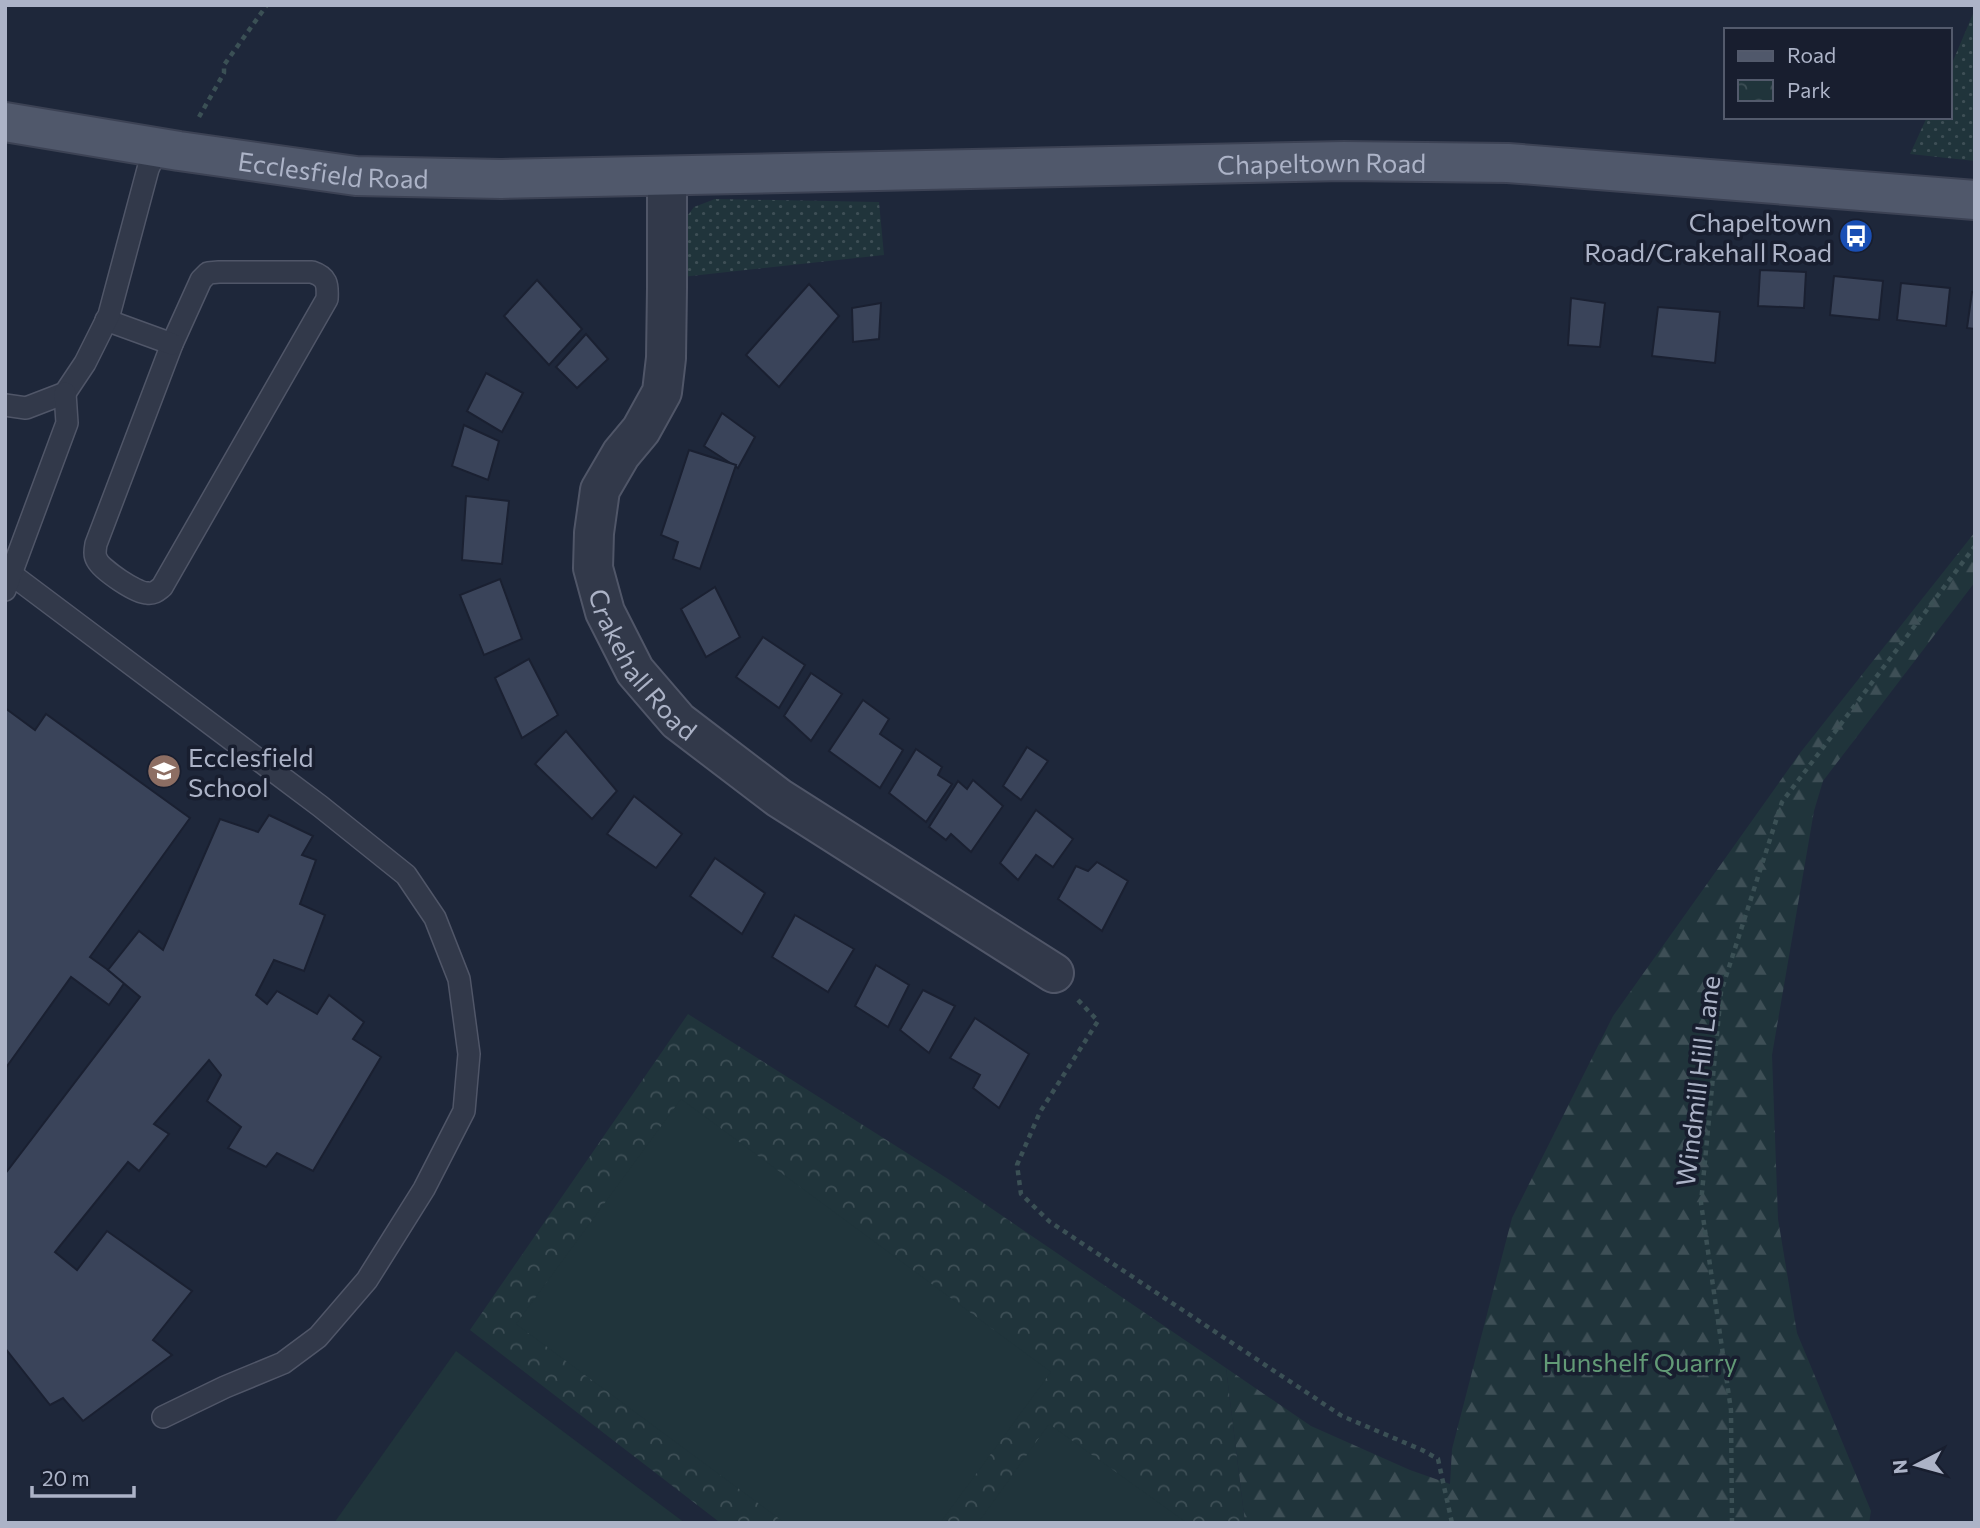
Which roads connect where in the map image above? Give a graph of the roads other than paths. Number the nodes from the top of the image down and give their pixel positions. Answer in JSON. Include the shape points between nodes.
{"nodes":[{"id":1,"x":5,"y":122,"type":"edge"},
{"id":2,"x":168,"y":148,"type":"junction"},
{"id":3,"x":667,"y":177,"type":"junction"},
{"id":4,"x":1975,"y":200,"type":"edge"},
{"id":5,"x":106,"y":320,"type":"junction"},
{"id":6,"x":172,"y":344,"type":"junction"},
{"id":7,"x":65,"y":393,"type":"junction"},
{"id":8,"x":5,"y":405,"type":"edge"},
{"id":9,"x":8,"y":582,"type":"edge"},
{"id":10,"x":1054,"y":974,"type":"road end"},
{"id":11,"x":163,"y":1417,"type":"dead end"}],
"edges":[{"from":1,"to":2,"type":"main road","name":"Ecclesfield Road"},
{"from":2,"to":3,"type":"main road","name":"Ecclesfield Road","via":[[356,176]]},
{"from":2,"to":5,"type":"lane","via":[[148,169]]},
{"from":3,"to":4,"type":"main road","name":"Chapeltown Road","via":[[1331,161],[1508,163]]},
{"from":3,"to":10,"type":"street","name":"Crakehall Road","via":[[662,392],[600,490],[593,568],[605,612],[635,671],[678,721],[779,798]]},
{"from":5,"to":6,"type":"lane"},
{"from":5,"to":7,"type":"lane"},
{"from":6,"to":6,"type":"lane","via":[[208,273],[312,272],[322,275],[328,284],[327,299],[162,587],[145,594],[99,564],[96,544]]},
{"from":7,"to":8,"type":"lane","via":[[26,408]]},
{"from":7,"to":9,"type":"lane","via":[[67,423]]},
{"from":9,"to":11,"type":"lane","via":[[320,806],[406,875],[435,918],[459,979],[469,1054],[464,1111],[424,1189],[367,1280],[318,1337],[283,1363]]}]}
